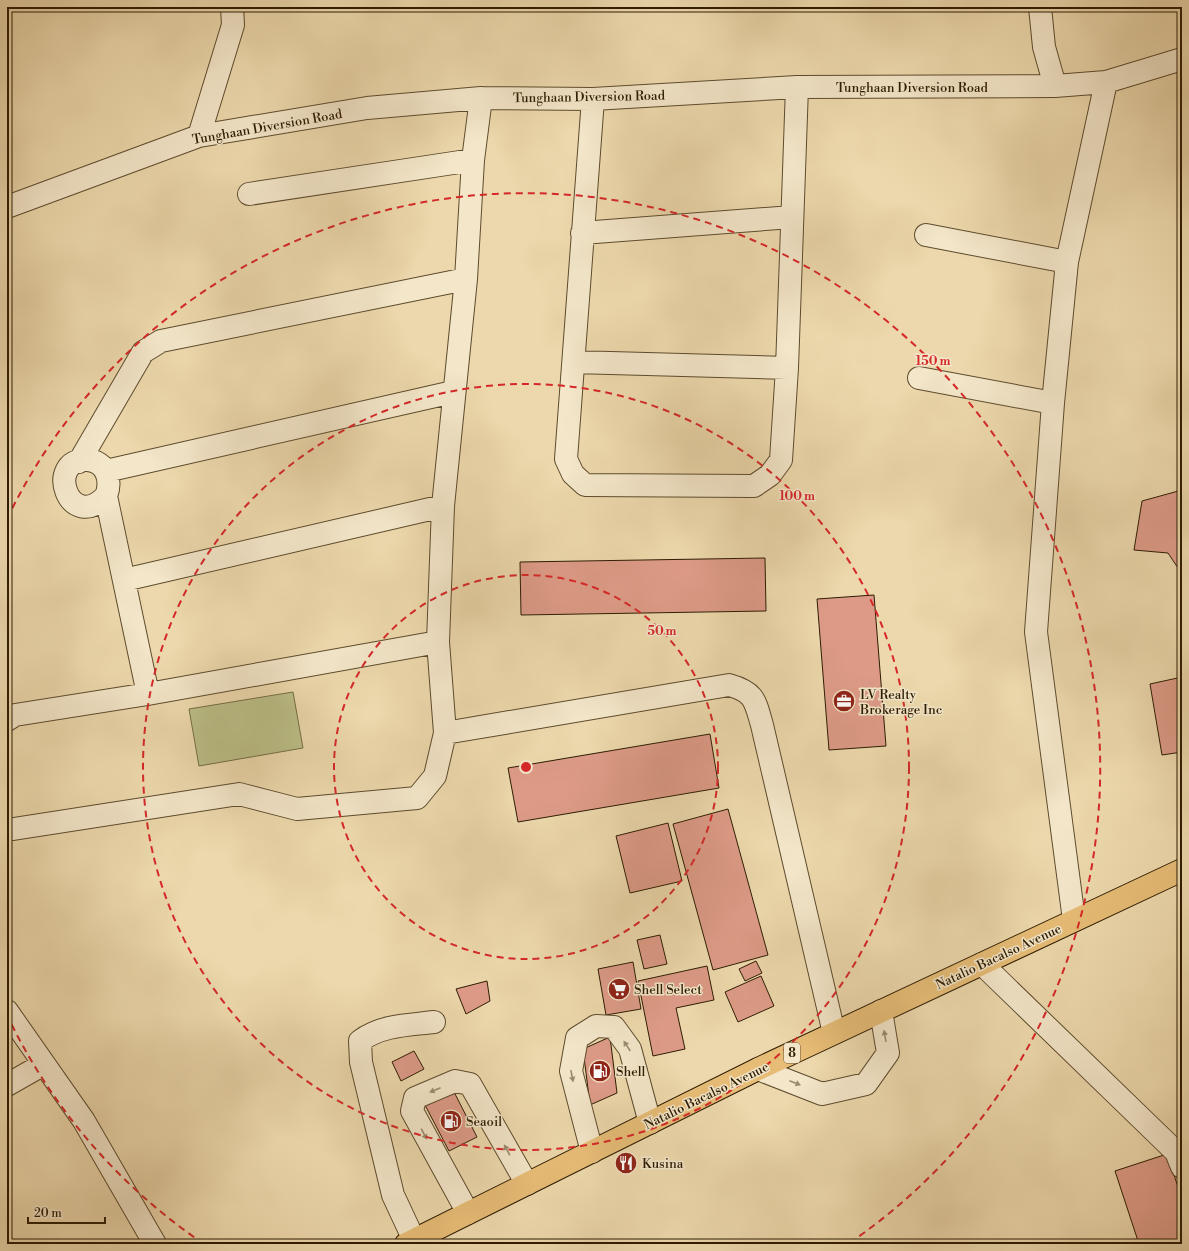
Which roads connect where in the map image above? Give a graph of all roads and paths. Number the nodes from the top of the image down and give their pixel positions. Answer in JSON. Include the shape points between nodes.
{"nodes":[{"id":1,"x":232,"y":7,"type":"edge"},
{"id":2,"x":1040,"y":7,"type":"edge"},
{"id":3,"x":1182,"y":59,"type":"edge"},
{"id":4,"x":1106,"y":82,"type":"junction"},
{"id":5,"x":1054,"y":86,"type":"junction"},
{"id":6,"x":797,"y":87,"type":"junction"},
{"id":7,"x":481,"y":98,"type":"junction"},
{"id":8,"x":593,"y":99,"type":"junction"},
{"id":9,"x":199,"y":136,"type":"junction"},
{"id":10,"x":473,"y":160,"type":"junction"},
{"id":11,"x":249,"y":194,"type":"dead end"},
{"id":12,"x":7,"y":207,"type":"edge"},
{"id":13,"x":792,"y":217,"type":"junction"},
{"id":14,"x":582,"y":232,"type":"junction"},
{"id":15,"x":926,"y":235,"type":"dead end"},
{"id":16,"x":1067,"y":262,"type":"junction"},
{"id":17,"x":466,"y":279,"type":"junction"},
{"id":18,"x":574,"y":362,"type":"junction"},
{"id":19,"x":787,"y":368,"type":"junction"},
{"id":20,"x":919,"y":378,"type":"dead end"},
{"id":21,"x":453,"y":392,"type":"junction"},
{"id":22,"x":1053,"y":403,"type":"junction"},
{"id":23,"x":79,"y":462,"type":"junction"},
{"id":24,"x":106,"y":471,"type":"junction"},
{"id":25,"x":106,"y":496,"type":"junction"},
{"id":26,"x":442,"y":506,"type":"junction"},
{"id":27,"x":124,"y":580,"type":"junction"},
{"id":28,"x":438,"y":642,"type":"junction"},
{"id":29,"x":148,"y":694,"type":"junction"},
{"id":30,"x":7,"y":720,"type":"edge"},
{"id":31,"x":445,"y":732,"type":"junction"},
{"id":32,"x":7,"y":830,"type":"edge"},
{"id":33,"x":1182,"y":870,"type":"edge"},
{"id":34,"x":1074,"y":920,"type":"junction"},
{"id":35,"x":982,"y":964,"type":"junction"},
{"id":36,"x":7,"y":1011,"type":"edge"},
{"id":37,"x":881,"y":1011,"type":"junction"},
{"id":38,"x":434,"y":1022,"type":"dead end"},
{"id":39,"x":834,"y":1033,"type":"junction"},
{"id":40,"x":44,"y":1064,"type":"junction"},
{"id":41,"x":758,"y":1069,"type":"junction"},
{"id":42,"x":7,"y":1086,"type":"edge"},
{"id":43,"x":650,"y":1123,"type":"junction"},
{"id":44,"x":592,"y":1152,"type":"junction"},
{"id":45,"x":1182,"y":1167,"type":"edge"},
{"id":46,"x":526,"y":1184,"type":"junction"},
{"id":47,"x":468,"y":1213,"type":"junction"},
{"id":48,"x":410,"y":1242,"type":"edge"},
{"id":49,"x":155,"y":1244,"type":"edge"}],
"edges":[{"from":1,"to":9,"type":"street","via":[[232,25]]},
{"from":2,"to":5,"type":"street","via":[[1044,47]]},
{"from":3,"to":4,"type":"street","name":"Tunghaan Diversion Road"},
{"from":4,"to":5,"type":"street","name":"Tunghaan Diversion Road"},
{"from":4,"to":16,"type":"street"},
{"from":5,"to":6,"type":"street","name":"Tunghaan Diversion Road"},
{"from":6,"to":8,"type":"street","name":"Tunghaan Diversion Road"},
{"from":6,"to":13,"type":"street"},
{"from":7,"to":8,"type":"street","name":"Tunghaan Diversion Road"},
{"from":7,"to":9,"type":"street","name":"Tunghaan Diversion Road","via":[[367,108]]},
{"from":7,"to":10,"type":"street"},
{"from":8,"to":14,"type":"street"},
{"from":9,"to":12,"type":"street","name":"Tunghaan Diversion Road"},
{"from":10,"to":11,"type":"street"},
{"from":10,"to":17,"type":"street"},
{"from":13,"to":14,"type":"street"},
{"from":13,"to":19,"type":"street"},
{"from":14,"to":18,"type":"street"},
{"from":15,"to":16,"type":"street"},
{"from":16,"to":22,"type":"street"},
{"from":17,"to":21,"type":"street"},
{"from":17,"to":23,"type":"street","via":[[161,341],[143,352]]},
{"from":18,"to":19,"type":"street"},
{"from":18,"to":19,"type":"street","via":[[566,459],[573,474],[585,485],[754,486],[770,475],[781,460]]},
{"from":20,"to":22,"type":"street"},
{"from":21,"to":24,"type":"street"},
{"from":21,"to":26,"type":"street"},
{"from":22,"to":34,"type":"street","via":[[1036,632]]},
{"from":23,"to":24,"type":"street","via":[[94,462]]},
{"from":23,"to":25,"type":"street","via":[[72,465],[64,477],[64,492],[68,498],[80,506],[88,506],[95,505]]},
{"from":24,"to":25,"type":"street","via":[[109,488]]},
{"from":25,"to":27,"type":"street"},
{"from":26,"to":27,"type":"street"},
{"from":26,"to":28,"type":"street"},
{"from":27,"to":29,"type":"street"},
{"from":28,"to":29,"type":"street"},
{"from":28,"to":31,"type":"street"},
{"from":29,"to":30,"type":"street","via":[[14,715]]},
{"from":31,"to":32,"type":"street","via":[[435,776],[417,798],[297,809],[239,794]]},
{"from":31,"to":39,"type":"street","via":[[729,685],[744,689],[755,701],[762,725]]},
{"from":33,"to":34,"type":"highway","name":"Natalio Bacalso Avenue","number":"8"},
{"from":34,"to":35,"type":"highway","name":"Natalio Bacalso Avenue","number":"8"},
{"from":35,"to":37,"type":"highway","name":"Natalio Bacalso Avenue","number":"8"},
{"from":35,"to":45,"type":"street","via":[[1176,1152]]},
{"from":36,"to":40,"type":"street"},
{"from":37,"to":39,"type":"highway","name":"Natalio Bacalso Avenue","number":"8"},
{"from":41,"to":37,"type":"street","one_way":true,"via":[[822,1094],[866,1084],[888,1053]]},
{"from":38,"to":48,"type":"street","via":[[390,1027],[370,1034],[360,1041],[361,1062],[393,1195]]},
{"from":39,"to":41,"type":"highway","name":"Natalio Bacalso Avenue","number":"8"},
{"from":40,"to":42,"type":"street"},
{"from":40,"to":49,"type":"street","via":[[84,1121]]},
{"from":41,"to":43,"type":"highway","name":"Natalio Bacalso Avenue","number":"8"},
{"from":43,"to":44,"type":"highway","name":"Natalio Bacalso Avenue","number":"8"},
{"from":43,"to":44,"type":"street","one_way":true,"via":[[630,1049],[614,1027],[596,1026],[577,1038],[571,1071]]},
{"from":44,"to":46,"type":"highway","name":"Natalio Bacalso Avenue","number":"8"},
{"from":46,"to":47,"type":"highway","name":"Natalio Bacalso Avenue","number":"8"},
{"from":46,"to":47,"type":"street","one_way":true,"via":[[470,1084],[455,1081],[415,1098],[412,1111]]},
{"from":47,"to":48,"type":"highway","name":"Natalio Bacalso Avenue","number":"8"}]}
